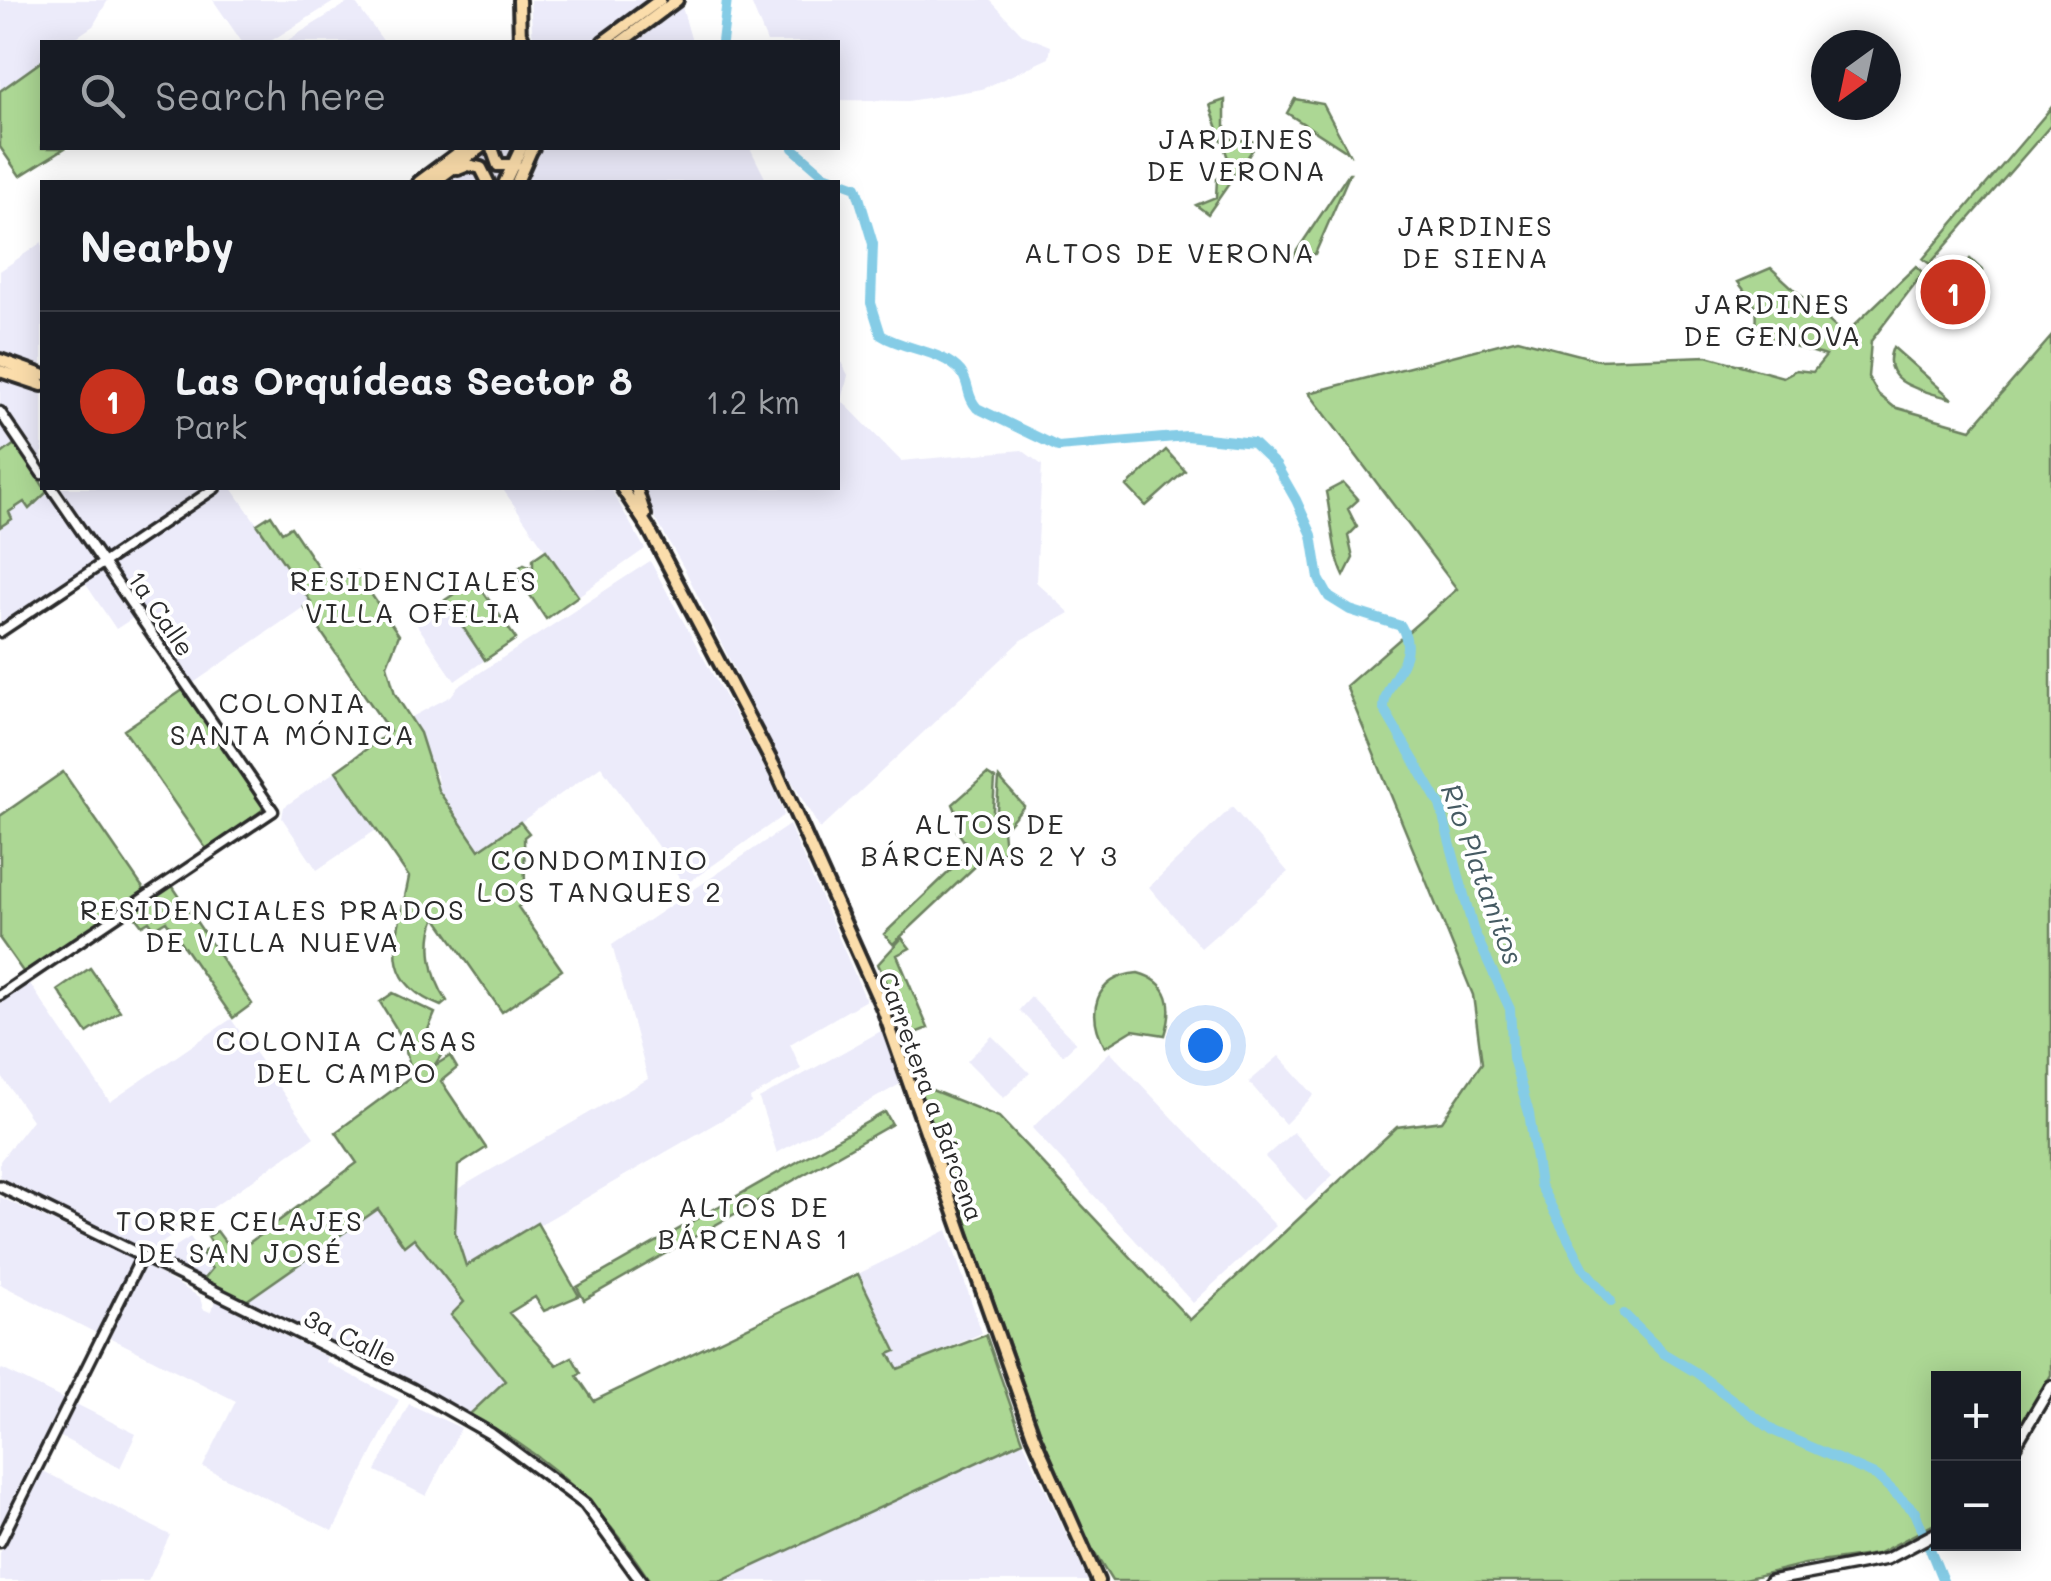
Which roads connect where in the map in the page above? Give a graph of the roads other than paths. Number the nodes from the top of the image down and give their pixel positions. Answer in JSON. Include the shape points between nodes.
{"nodes":[{"id":1,"x":519,"y":0,"type":"edge"},
{"id":2,"x":660,"y":0,"type":"edge"},
{"id":3,"x":677,"y":0,"type":"edge"},
{"id":4,"x":522,"y":40,"type":"edge"},
{"id":5,"x":607,"y":40,"type":"edge"},
{"id":6,"x":626,"y":40,"type":"edge"},
{"id":7,"x":452,"y":150,"type":"edge"},
{"id":8,"x":463,"y":150,"type":"edge"},
{"id":9,"x":477,"y":150,"type":"edge"},
{"id":10,"x":493,"y":150,"type":"edge"},
{"id":11,"x":528,"y":150,"type":"edge"},
{"id":12,"x":529,"y":150,"type":"edge"},
{"id":13,"x":515,"y":165,"type":"junction"},
{"id":14,"x":438,"y":175,"type":"edge"},
{"id":15,"x":487,"y":180,"type":"edge"},
{"id":16,"x":506,"y":180,"type":"edge"},
{"id":17,"x":518,"y":180,"type":"edge"},
{"id":18,"x":0,"y":360,"type":"edge"},
{"id":19,"x":0,"y":371,"type":"edge"},
{"id":20,"x":40,"y":375,"type":"edge"},
{"id":21,"x":40,"y":384,"type":"edge"},
{"id":22,"x":0,"y":412,"type":"edge"},
{"id":23,"x":40,"y":471,"type":"edge"},
{"id":24,"x":53,"y":490,"type":"edge"},
{"id":25,"x":211,"y":490,"type":"edge"},
{"id":26,"x":634,"y":491,"type":"edge"},
{"id":27,"x":103,"y":563,"type":"junction"},
{"id":28,"x":0,"y":632,"type":"edge"},
{"id":29,"x":0,"y":995,"type":"edge"},
{"id":30,"x":0,"y":1186,"type":"edge"},
{"id":31,"x":142,"y":1256,"type":"junction"},
{"id":32,"x":2051,"y":1386,"type":"edge"},
{"id":33,"x":2021,"y":1436,"type":"edge"},
{"id":34,"x":1931,"y":1536,"type":"edge"},
{"id":35,"x":0,"y":1542,"type":"edge"},
{"id":36,"x":641,"y":1581,"type":"edge"},
{"id":37,"x":1098,"y":1581,"type":"edge"},
{"id":38,"x":1770,"y":1581,"type":"edge"}],
"edges":[{"from":1,"to":4,"type":"main road"},
{"from":2,"to":5,"type":"main road"},
{"from":3,"to":6,"type":"main road"},
{"from":7,"to":14,"type":"main road"},
{"from":8,"to":14,"type":"main road"},
{"from":9,"to":14,"type":"main road"},
{"from":10,"to":13,"type":"main road","via":[[498,165]]},
{"from":11,"to":13,"type":"main road"},
{"from":12,"to":17,"type":"main road"},
{"from":13,"to":16,"type":"main road"},
{"from":14,"to":15,"type":"main road","via":[[475,165]]},
{"from":18,"to":20,"type":"main road"},
{"from":19,"to":21,"type":"main road"},
{"from":22,"to":23,"type":"street"},
{"from":24,"to":27,"type":"street","name":"1a Calle"},
{"from":25,"to":27,"type":"street"},
{"from":26,"to":37,"type":"main road","name":"Carretera a Bárcena","via":[[777,772],[883,1009],[1032,1435]]},
{"from":27,"to":28,"type":"street"},
{"from":27,"to":29,"type":"street","name":"1a Calle","via":[[273,811]]},
{"from":30,"to":31,"type":"main road","name":"3a Calle"},
{"from":31,"to":35,"type":"street"},
{"from":31,"to":36,"type":"main road","name":"3a Calle","via":[[491,1434],[585,1504]]},
{"from":32,"to":33,"type":"main road"},
{"from":34,"to":38,"type":"main road","via":[[1863,1565]]}]}
